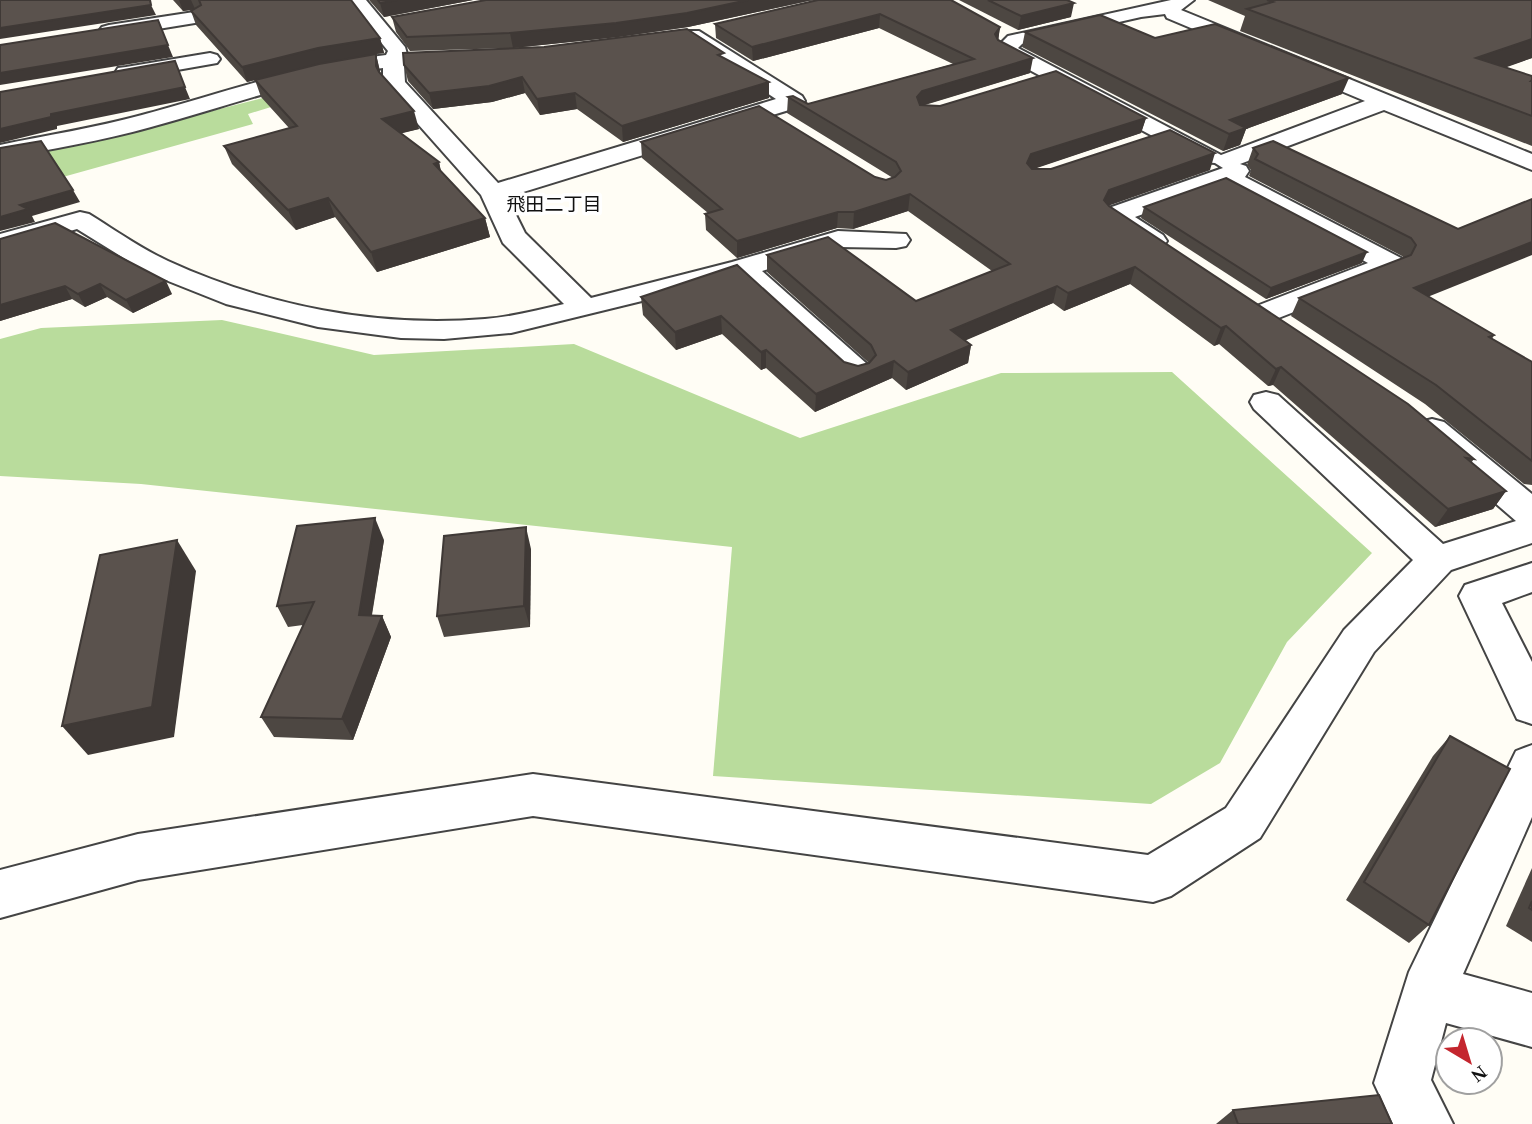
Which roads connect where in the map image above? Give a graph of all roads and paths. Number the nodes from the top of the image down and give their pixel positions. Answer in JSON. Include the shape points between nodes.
{"nodes":[{"id":1,"x":356,"y":0,"type":"edge"},
{"id":2,"x":1177,"y":4,"type":"edge"},
{"id":3,"x":191,"y":9,"type":"edge"},
{"id":4,"x":403,"y":22,"type":"edge"},
{"id":5,"x":378,"y":27,"type":"junction"},
{"id":6,"x":719,"y":29,"type":"edge"},
{"id":7,"x":994,"y":29,"type":"edge"},
{"id":8,"x":83,"y":35,"type":"edge"},
{"id":9,"x":1015,"y":40,"type":"junction"},
{"id":10,"x":210,"y":58,"type":"junction"},
{"id":11,"x":482,"y":59,"type":"edge"},
{"id":12,"x":393,"y":60,"type":"junction"},
{"id":13,"x":1054,"y":76,"type":"junction"},
{"id":14,"x":105,"y":77,"type":"edge"},
{"id":15,"x":1029,"y":83,"type":"edge"},
{"id":16,"x":224,"y":97,"type":"junction"},
{"id":17,"x":1384,"y":102,"type":"junction"},
{"id":18,"x":761,"y":110,"type":"junction"},
{"id":19,"x":783,"y":124,"type":"edge"},
{"id":20,"x":1167,"y":135,"type":"junction"},
{"id":21,"x":1142,"y":144,"type":"edge"},
{"id":22,"x":0,"y":152,"type":"edge"},
{"id":23,"x":1532,"y":163,"type":"edge"},
{"id":24,"x":1223,"y":170,"type":"junction"},
{"id":25,"x":493,"y":193,"type":"junction"},
{"id":26,"x":896,"y":240,"type":"dead end"},
{"id":27,"x":0,"y":243,"type":"edge"},
{"id":28,"x":1172,"y":253,"type":"edge"},
{"id":29,"x":742,"y":268,"type":"junction"},
{"id":30,"x":585,"y":307,"type":"junction"},
{"id":31,"x":1298,"y":336,"type":"edge"},
{"id":32,"x":856,"y":371,"type":"edge"},
{"id":33,"x":1266,"y":402,"type":"dead end"},
{"id":34,"x":1411,"y":413,"type":"edge"},
{"id":35,"x":1532,"y":514,"type":"edge"},
{"id":36,"x":1532,"y":529,"type":"edge"},
{"id":37,"x":1437,"y":560,"type":"junction"},
{"id":38,"x":1532,"y":577,"type":"edge"},
{"id":39,"x":1532,"y":706,"type":"edge"},
{"id":40,"x":1532,"y":765,"type":"edge"},
{"id":41,"x":0,"y":894,"type":"edge"},
{"id":42,"x":1428,"y":991,"type":"junction"},
{"id":43,"x":1532,"y":1020,"type":"edge"},
{"id":44,"x":1424,"y":1124,"type":"edge"}],
"edges":[{"from":1,"to":5,"type":"street"},
{"from":2,"to":9,"type":"street"},
{"from":2,"to":17,"type":"street","via":[[1174,15]]},
{"from":3,"to":8,"type":"street"},
{"from":3,"to":10,"type":"street"},
{"from":4,"to":5,"type":"street"},
{"from":5,"to":12,"type":"street","via":[[398,51]]},
{"from":6,"to":18,"type":"street","via":[[685,36],[794,101]]},
{"from":7,"to":9,"type":"street"},
{"from":9,"to":13,"type":"street","via":[[1005,49]]},
{"from":10,"to":14,"type":"street"},
{"from":10,"to":16,"type":"street"},
{"from":11,"to":12,"type":"street"},
{"from":12,"to":16,"type":"street","via":[[338,67]]},
{"from":12,"to":25,"type":"street","via":[[394,83]]},
{"from":13,"to":15,"type":"street"},
{"from":13,"to":20,"type":"street"},
{"from":16,"to":22,"type":"street","via":[[144,122]]},
{"from":17,"to":23,"type":"street"},
{"from":17,"to":24,"type":"street"},
{"from":18,"to":19,"type":"street"},
{"from":18,"to":25,"type":"street"},
{"from":20,"to":21,"type":"street"},
{"from":20,"to":24,"type":"street"},
{"from":24,"to":28,"type":"street","via":[[1115,215]]},
{"from":24,"to":31,"type":"street","via":[[1391,264],[1253,305]]},
{"from":25,"to":30,"type":"street","via":[[513,237]]},
{"from":26,"to":29,"type":"street","via":[[838,239]]},
{"from":27,"to":30,"type":"street","via":[[79,220],[156,266],[231,295],[332,322],[402,331],[488,328]]},
{"from":29,"to":30,"type":"street"},
{"from":29,"to":32,"type":"street"},
{"from":33,"to":37,"type":"street"},
{"from":34,"to":35,"type":"street"},
{"from":36,"to":37,"type":"street"},
{"from":37,"to":41,"type":"street","via":[[1359,641],[1243,823],[1153,880],[533,795],[138,857]]},
{"from":38,"to":39,"type":"street","via":[[1479,596]]},
{"from":40,"to":42,"type":"street"},
{"from":42,"to":43,"type":"street"},
{"from":42,"to":44,"type":"street","via":[[1402,1083]]}]}
